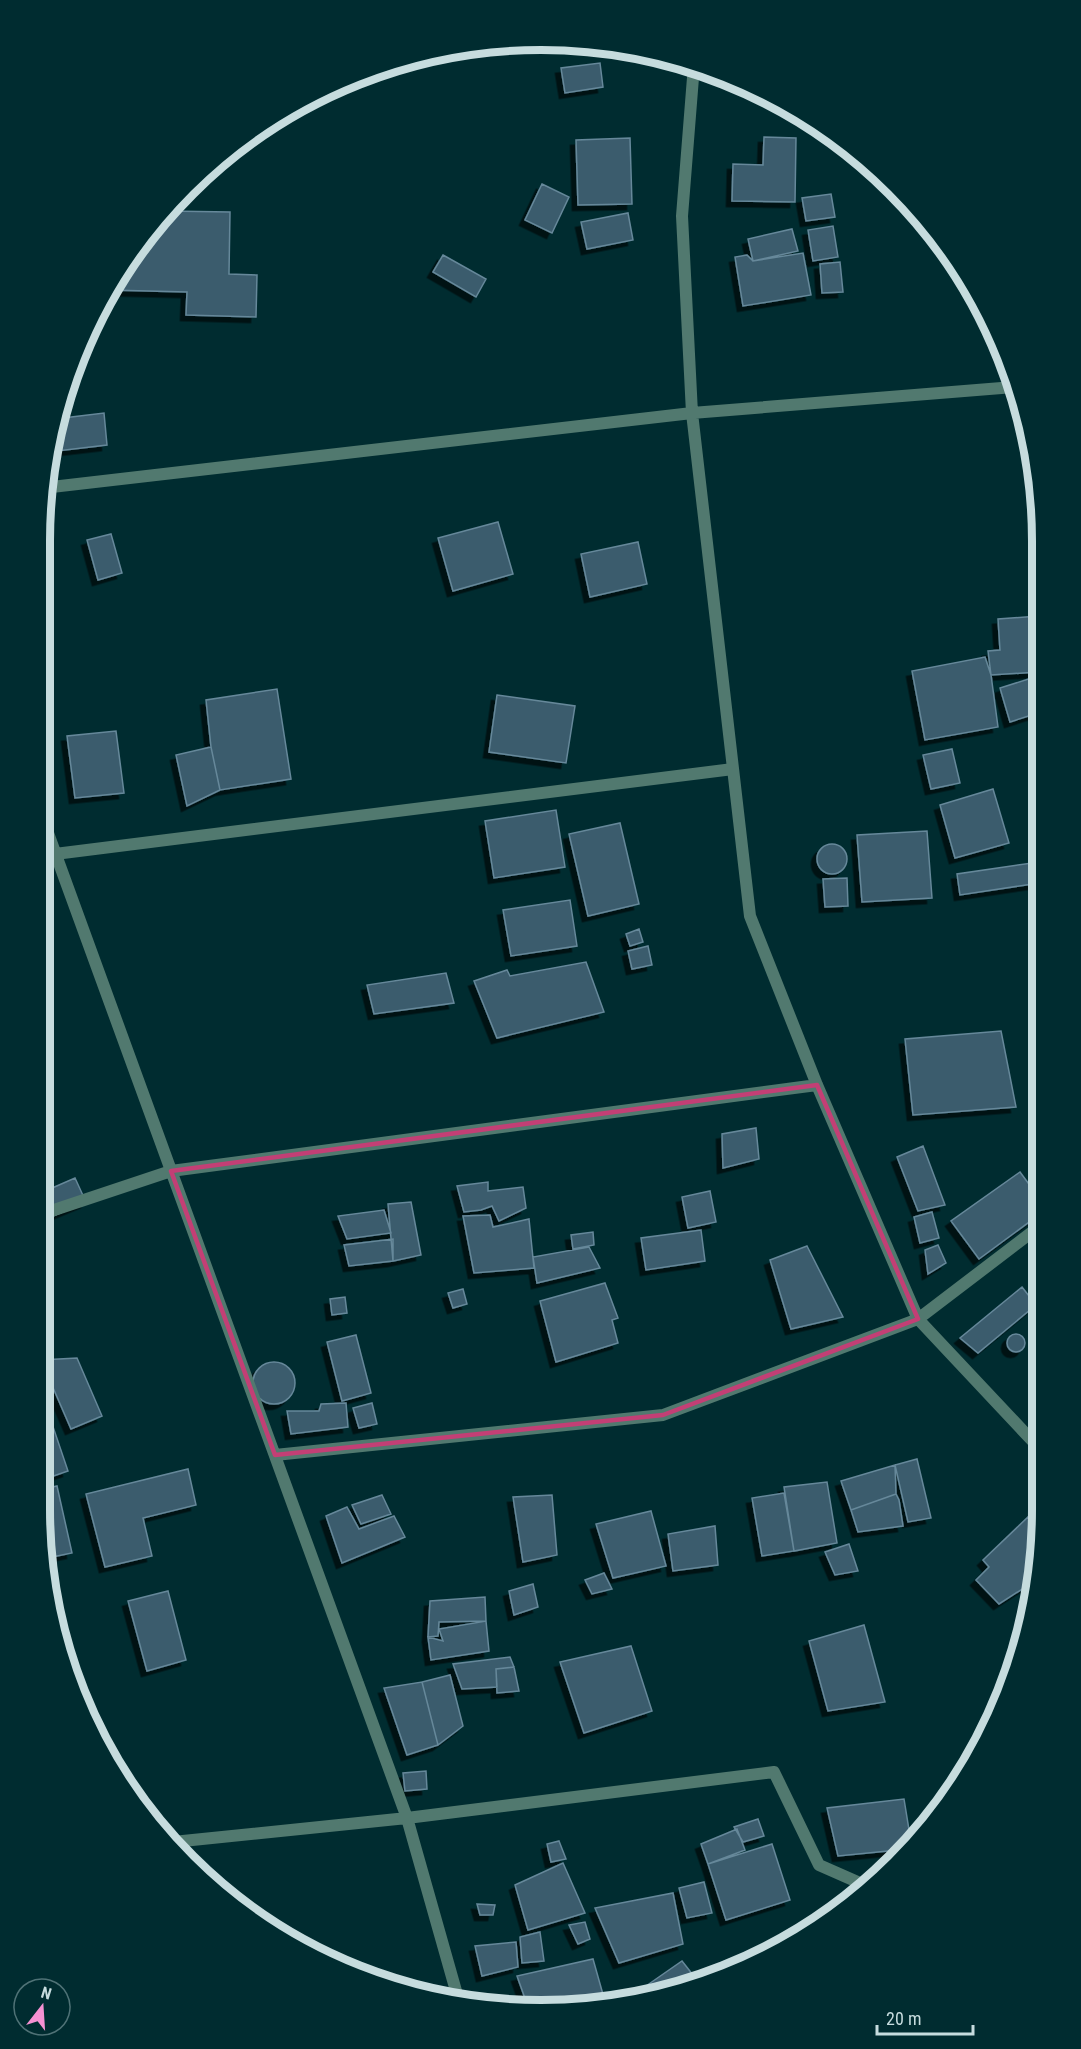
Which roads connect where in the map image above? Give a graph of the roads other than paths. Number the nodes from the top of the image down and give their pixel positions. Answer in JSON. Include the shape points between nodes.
{"nodes":[{"id":1,"x":693,"y":74,"type":"edge"},
{"id":2,"x":1007,"y":388,"type":"edge"},
{"id":3,"x":692,"y":413,"type":"junction"},
{"id":4,"x":53,"y":487,"type":"edge"},
{"id":5,"x":733,"y":769,"type":"junction"},
{"id":6,"x":50,"y":840,"type":"edge"},
{"id":7,"x":55,"y":854,"type":"junction"},
{"id":8,"x":817,"y":1085,"type":"junction"},
{"id":9,"x":171,"y":1171,"type":"junction"},
{"id":10,"x":50,"y":1211,"type":"edge"},
{"id":11,"x":1032,"y":1232,"type":"edge"},
{"id":12,"x":918,"y":1319,"type":"junction"},
{"id":13,"x":1032,"y":1440,"type":"edge"},
{"id":14,"x":275,"y":1455,"type":"junction"},
{"id":15,"x":407,"y":1818,"type":"junction"},
{"id":16,"x":180,"y":1841,"type":"edge"},
{"id":17,"x":859,"y":1882,"type":"edge"},
{"id":18,"x":456,"y":1992,"type":"edge"}],
"edges":[{"from":1,"to":3,"type":"street","via":[[682,216]]},
{"from":2,"to":3,"type":"street"},
{"from":3,"to":4,"type":"street"},
{"from":3,"to":5,"type":"street"},
{"from":5,"to":7,"type":"street"},
{"from":5,"to":8,"type":"street","via":[[750,916]]},
{"from":6,"to":7,"type":"street"},
{"from":7,"to":9,"type":"street"},
{"from":8,"to":9,"type":"street"},
{"from":8,"to":12,"type":"street"},
{"from":9,"to":10,"type":"street"},
{"from":9,"to":14,"type":"street"},
{"from":11,"to":12,"type":"street"},
{"from":12,"to":13,"type":"street"},
{"from":12,"to":14,"type":"street","via":[[663,1415]]},
{"from":14,"to":15,"type":"street"},
{"from":15,"to":16,"type":"street"},
{"from":15,"to":17,"type":"street","via":[[774,1772],[819,1865]]},
{"from":15,"to":18,"type":"street"}]}
